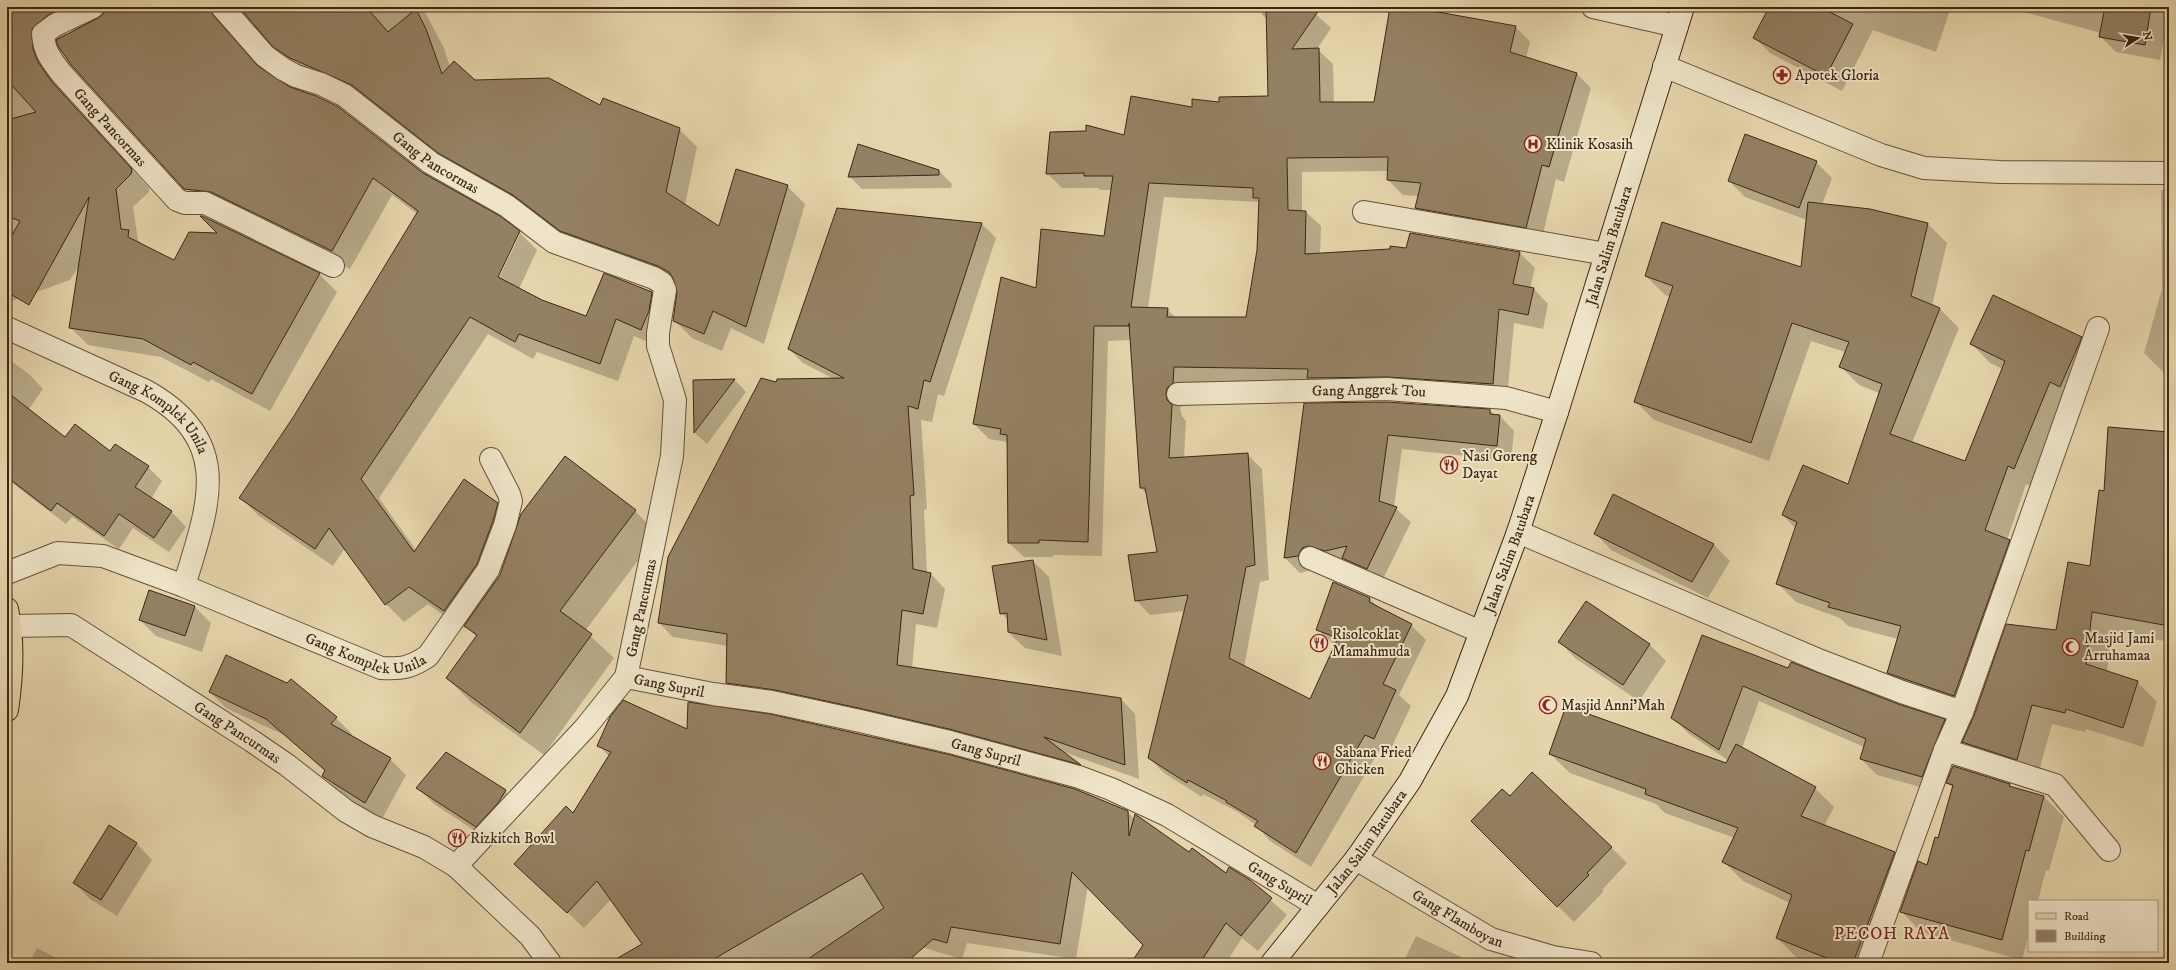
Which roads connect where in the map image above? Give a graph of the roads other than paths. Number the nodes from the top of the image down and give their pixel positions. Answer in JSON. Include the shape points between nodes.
{"nodes":[{"id":1,"x":93,"y":7,"type":"edge"},
{"id":2,"x":222,"y":7,"type":"edge"},
{"id":3,"x":1593,"y":7,"type":"edge"},
{"id":4,"x":1680,"y":16,"type":"edge"},
{"id":5,"x":1664,"y":66,"type":"junction"},
{"id":6,"x":2169,"y":172,"type":"edge"},
{"id":7,"x":1364,"y":212,"type":"dead end"},
{"id":8,"x":1606,"y":254,"type":"junction"},
{"id":9,"x":333,"y":266,"type":"dead end"},
{"id":10,"x":666,"y":290,"type":"joint"},
{"id":11,"x":7,"y":328,"type":"edge"},
{"id":12,"x":2098,"y":328,"type":"dead end"},
{"id":13,"x":1178,"y":394,"type":"dead end"},
{"id":14,"x":1557,"y":412,"type":"junction"},
{"id":15,"x":491,"y":459,"type":"dead end"},
{"id":16,"x":1518,"y":532,"type":"junction"},
{"id":17,"x":1310,"y":558,"type":"dead end"},
{"id":18,"x":7,"y":573,"type":"edge"},
{"id":19,"x":184,"y":586,"type":"junction"},
{"id":20,"x":9,"y":617,"type":"edge"},
{"id":21,"x":1481,"y":632,"type":"junction"},
{"id":22,"x":626,"y":677,"type":"junction"},
{"id":23,"x":7,"y":710,"type":"edge"},
{"id":24,"x":1962,"y":712,"type":"junction"},
{"id":25,"x":1945,"y":750,"type":"junction"},
{"id":26,"x":2109,"y":850,"type":"dead end"},
{"id":27,"x":1356,"y":859,"type":"junction"},
{"id":28,"x":456,"y":866,"type":"junction"},
{"id":29,"x":1318,"y":906,"type":"junction"},
{"id":30,"x":550,"y":963,"type":"edge"},
{"id":31,"x":1272,"y":963,"type":"edge"},
{"id":32,"x":1591,"y":963,"type":"edge"},
{"id":33,"x":1868,"y":963,"type":"edge"}],
"edges":[{"from":1,"to":9,"type":"street","name":"Gang Pancormas","via":[[55,25],[43,34],[48,55],[62,74],[176,200],[185,203],[205,203]]},
{"from":2,"to":10,"type":"street","name":"Gang Pancormas","via":[[265,56],[283,69],[344,95],[431,163],[507,206],[554,242],[654,278],[662,283]]},
{"from":3,"to":4,"type":"street"},
{"from":4,"to":5,"type":"street","name":"Jalan Salim Batubara"},
{"from":5,"to":6,"type":"street","via":[[1881,155],[1924,168],[2000,172]]},
{"from":5,"to":8,"type":"street","name":"Jalan Salim Batubara"},
{"from":7,"to":8,"type":"street"},
{"from":8,"to":14,"type":"street","name":"Jalan Salim Batubara"},
{"from":10,"to":22,"type":"street","name":"Gang Pancurmas","via":[[658,346],[675,400],[675,431]]},
{"from":11,"to":19,"type":"street","name":"Gang Komplek Unila","via":[[146,391],[167,403],[196,434],[209,470],[202,527]]},
{"from":12,"to":24,"type":"street"},
{"from":13,"to":14,"type":"street","name":"Gang Anggrek Tou","via":[[1387,389],[1506,398]]},
{"from":14,"to":16,"type":"street","name":"Jalan Salim Batubara"},
{"from":15,"to":19,"type":"street","name":"Gang Komplek Unila","via":[[511,501],[505,525],[488,570],[428,656],[414,665],[401,669],[381,668]]},
{"from":16,"to":21,"type":"street","name":"Jalan Salim Batubara"},
{"from":16,"to":24,"type":"street","via":[[1821,661]]},
{"from":17,"to":21,"type":"street"},
{"from":18,"to":19,"type":"street","name":"Gang Komplek Unila","via":[[58,553],[103,556]]},
{"from":20,"to":23,"type":"main road","via":[[10,687]]},
{"from":20,"to":28,"type":"street","name":"Gang Pancurmas","via":[[72,625],[258,745],[346,811]]},
{"from":21,"to":27,"type":"street","name":"Jalan Salim Batubara","via":[[1457,696],[1410,781]]},
{"from":22,"to":28,"type":"street","name":"Gang Pancurmas","via":[[585,728]]},
{"from":22,"to":29,"type":"street","name":"Gang Supril","via":[[712,694],[772,702],[950,742],[1079,777],[1167,815]]},
{"from":24,"to":25,"type":"street"},
{"from":25,"to":26,"type":"street","via":[[2055,785]]},
{"from":25,"to":33,"type":"street"},
{"from":27,"to":29,"type":"street","name":"Jalan Salim Batubara"},
{"from":27,"to":32,"type":"street","name":"Gang Flamboyan","via":[[1491,939],[1553,956]]},
{"from":28,"to":30,"type":"street","name":"Gang Pancurmas","via":[[530,936]]},
{"from":29,"to":31,"type":"street","name":"Jalan Salim Batubara"}]}
